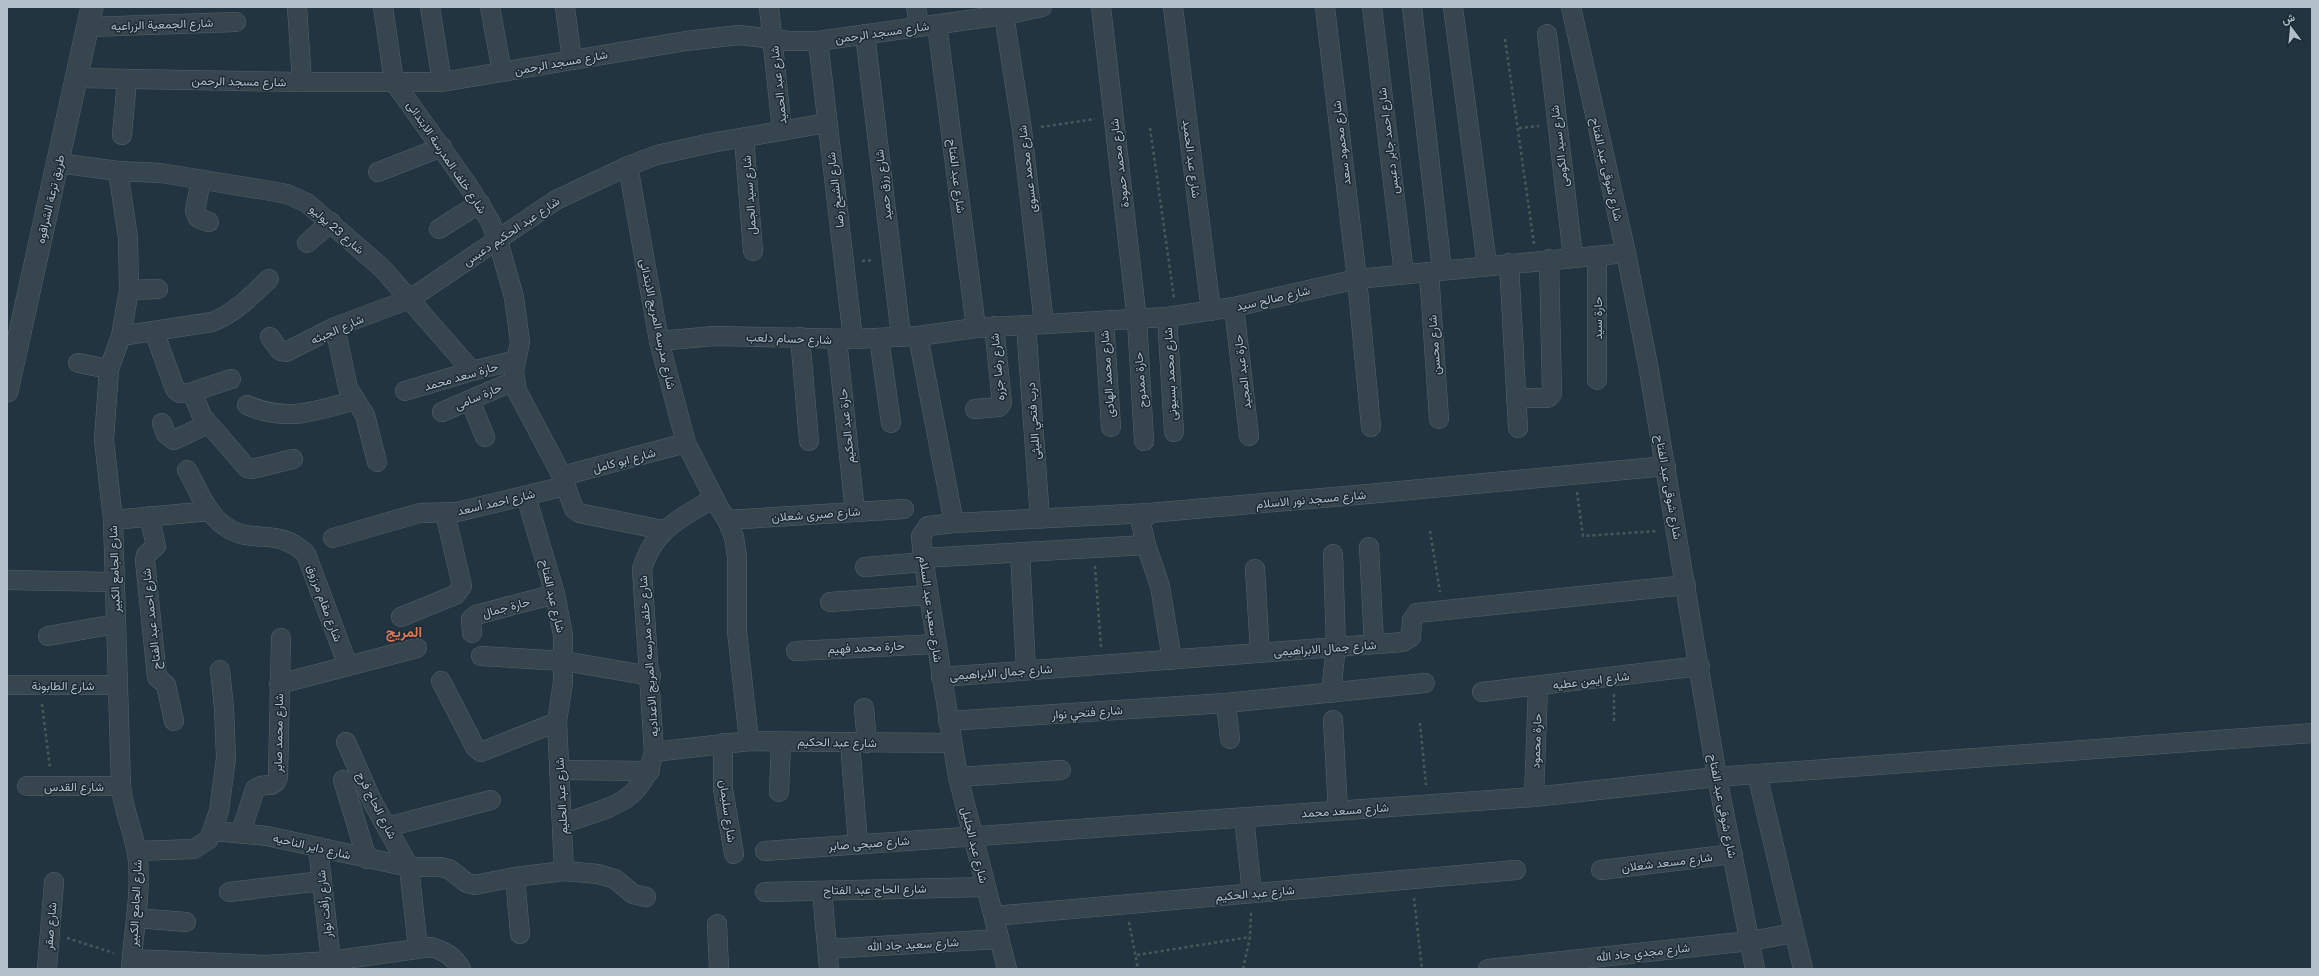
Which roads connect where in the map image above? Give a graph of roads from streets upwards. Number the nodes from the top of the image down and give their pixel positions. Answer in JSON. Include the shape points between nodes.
{"nodes":[{"id":1,"x":297,"y":7,"type":"edge"},
{"id":2,"x":383,"y":7,"type":"edge"},
{"id":3,"x":430,"y":7,"type":"edge"},
{"id":4,"x":490,"y":7,"type":"edge"},
{"id":5,"x":565,"y":7,"type":"edge"},
{"id":6,"x":769,"y":7,"type":"edge"},
{"id":7,"x":916,"y":7,"type":"edge"},
{"id":8,"x":1042,"y":7,"type":"edge"},
{"id":9,"x":1101,"y":7,"type":"edge"},
{"id":10,"x":1173,"y":7,"type":"edge"},
{"id":11,"x":1325,"y":7,"type":"edge"},
{"id":12,"x":1372,"y":7,"type":"edge"},
{"id":13,"x":1412,"y":7,"type":"edge"},
{"id":14,"x":1453,"y":7,"type":"edge"},
{"id":15,"x":1571,"y":7,"type":"edge"},
{"id":16,"x":1016,"y":11,"type":"edge"},
{"id":17,"x":965,"y":14,"type":"edge"},
{"id":18,"x":90,"y":17,"type":"edge"},
{"id":19,"x":236,"y":22,"type":"dead end"},
{"id":20,"x":928,"y":25,"type":"junction"},
{"id":21,"x":865,"y":34,"type":"junction"},
{"id":22,"x":1547,"y":34,"type":"dead end"},
{"id":23,"x":773,"y":39,"type":"junction"},
{"id":24,"x":818,"y":41,"type":"junction"},
{"id":25,"x":572,"y":60,"type":"junction"},
{"id":26,"x":502,"y":72,"type":"junction"},
{"id":27,"x":78,"y":78,"type":"junction"},
{"id":28,"x":127,"y":79,"type":"junction"},
{"id":29,"x":302,"y":82,"type":"junction"},
{"id":30,"x":394,"y":82,"type":"junction"},
{"id":31,"x":442,"y":82,"type":"junction"},
{"id":32,"x":827,"y":123,"type":"junction"},
{"id":33,"x":782,"y":131,"type":"junction"},
{"id":34,"x":122,"y":135,"type":"dead end"},
{"id":35,"x":744,"y":138,"type":"junction"},
{"id":36,"x":442,"y":147,"type":"junction"},
{"id":37,"x":58,"y":163,"type":"junction"},
{"id":38,"x":628,"y":166,"type":"junction"},
{"id":39,"x":118,"y":171,"type":"junction"},
{"id":40,"x":378,"y":172,"type":"dead end"},
{"id":41,"x":201,"y":180,"type":"junction"},
{"id":42,"x":480,"y":203,"type":"junction"},
{"id":43,"x":209,"y":222,"type":"dead end"},
{"id":44,"x":331,"y":222,"type":"junction"},
{"id":45,"x":439,"y":229,"type":"dead end"},
{"id":46,"x":498,"y":240,"type":"junction"},
{"id":47,"x":307,"y":242,"type":"dead end"},
{"id":48,"x":753,"y":251,"type":"dead end"},
{"id":49,"x":1626,"y":253,"type":"junction"},
{"id":50,"x":1597,"y":256,"type":"junction"},
{"id":51,"x":1573,"y":257,"type":"junction"},
{"id":52,"x":1543,"y":260,"type":"junction"},
{"id":53,"x":1509,"y":263,"type":"junction"},
{"id":54,"x":1487,"y":265,"type":"junction"},
{"id":55,"x":1436,"y":271,"type":"junction"},
{"id":56,"x":1404,"y":274,"type":"junction"},
{"id":57,"x":1357,"y":279,"type":"junction"},
{"id":58,"x":269,"y":280,"type":"dead end"},
{"id":59,"x":158,"y":289,"type":"dead end"},
{"id":60,"x":129,"y":290,"type":"junction"},
{"id":61,"x":410,"y":299,"type":"junction"},
{"id":62,"x":1234,"y":307,"type":"junction"},
{"id":63,"x":1211,"y":311,"type":"junction"},
{"id":64,"x":1171,"y":316,"type":"junction"},
{"id":65,"x":1137,"y":320,"type":"junction"},
{"id":66,"x":1104,"y":321,"type":"junction"},
{"id":67,"x":1035,"y":324,"type":"junction"},
{"id":68,"x":335,"y":327,"type":"junction"},
{"id":69,"x":985,"y":327,"type":"junction"},
{"id":70,"x":154,"y":331,"type":"junction"},
{"id":71,"x":121,"y":336,"type":"junction"},
{"id":72,"x":910,"y":336,"type":"junction"},
{"id":73,"x":270,"y":337,"type":"dead end"},
{"id":74,"x":800,"y":337,"type":"junction"},
{"id":75,"x":879,"y":338,"type":"junction"},
{"id":76,"x":845,"y":339,"type":"junction"},
{"id":77,"x":659,"y":341,"type":"junction"},
{"id":78,"x":516,"y":360,"type":"junction"},
{"id":79,"x":78,"y":363,"type":"dead end"},
{"id":80,"x":109,"y":369,"type":"junction"},
{"id":81,"x":472,"y":371,"type":"junction"},
{"id":82,"x":230,"y":379,"type":"dead end"},
{"id":83,"x":1597,"y":380,"type":"dead end"},
{"id":84,"x":514,"y":381,"type":"junction"},
{"id":85,"x":7,"y":391,"type":"edge"},
{"id":86,"x":406,"y":391,"type":"dead end"},
{"id":87,"x":189,"y":394,"type":"junction"},
{"id":88,"x":1516,"y":398,"type":"junction"},
{"id":89,"x":355,"y":400,"type":"junction"},
{"id":90,"x":470,"y":400,"type":"junction"},
{"id":91,"x":247,"y":405,"type":"dead end"},
{"id":92,"x":975,"y":409,"type":"dead end"},
{"id":93,"x":442,"y":412,"type":"dead end"},
{"id":94,"x":1438,"y":419,"type":"dead end"},
{"id":95,"x":162,"y":423,"type":"dead end"},
{"id":96,"x":891,"y":423,"type":"dead end"},
{"id":97,"x":208,"y":424,"type":"junction"},
{"id":98,"x":1111,"y":427,"type":"dead end"},
{"id":99,"x":1371,"y":427,"type":"dead end"},
{"id":100,"x":1518,"y":428,"type":"dead end"},
{"id":101,"x":1174,"y":432,"type":"dead end"},
{"id":102,"x":1249,"y":436,"type":"dead end"},
{"id":103,"x":485,"y":437,"type":"dead end"},
{"id":104,"x":809,"y":441,"type":"dead end"},
{"id":105,"x":1144,"y":441,"type":"dead end"},
{"id":106,"x":686,"y":444,"type":"junction"},
{"id":107,"x":293,"y":459,"type":"dead end"},
{"id":108,"x":377,"y":462,"type":"dead end"},
{"id":109,"x":1666,"y":466,"type":"junction"},
{"id":110,"x":187,"y":470,"type":"dead end"},
{"id":111,"x":564,"y":481,"type":"junction"},
{"id":112,"x":526,"y":496,"type":"junction"},
{"id":113,"x":714,"y":498,"type":"junction"},
{"id":114,"x":904,"y":509,"type":"dead end"},
{"id":115,"x":210,"y":511,"type":"junction"},
{"id":116,"x":855,"y":512,"type":"junction"},
{"id":117,"x":445,"y":513,"type":"junction"},
{"id":118,"x":1149,"y":513,"type":"junction"},
{"id":119,"x":149,"y":516,"type":"junction"},
{"id":120,"x":1040,"y":518,"type":"junction"},
{"id":121,"x":113,"y":520,"type":"junction"},
{"id":122,"x":727,"y":520,"type":"junction"},
{"id":123,"x":954,"y":523,"type":"junction"},
{"id":124,"x":663,"y":530,"type":"junction"},
{"id":125,"x":333,"y":538,"type":"dead end"},
{"id":126,"x":1146,"y":545,"type":"junction"},
{"id":127,"x":1369,"y":547,"type":"dead end"},
{"id":128,"x":1020,"y":552,"type":"junction"},
{"id":129,"x":1333,"y":554,"type":"dead end"},
{"id":130,"x":923,"y":560,"type":"junction"},
{"id":131,"x":865,"y":567,"type":"dead end"},
{"id":132,"x":1256,"y":569,"type":"dead end"},
{"id":133,"x":7,"y":580,"type":"edge"},
{"id":134,"x":113,"y":582,"type":"junction"},
{"id":135,"x":1686,"y":585,"type":"junction"},
{"id":136,"x":555,"y":594,"type":"junction"},
{"id":137,"x":928,"y":595,"type":"junction"},
{"id":138,"x":830,"y":602,"type":"dead end"},
{"id":139,"x":401,"y":617,"type":"dead end"},
{"id":140,"x":116,"y":624,"type":"junction"},
{"id":141,"x":472,"y":633,"type":"dead end"},
{"id":142,"x":48,"y":636,"type":"dead end"},
{"id":143,"x":281,"y":638,"type":"dead end"},
{"id":144,"x":936,"y":644,"type":"junction"},
{"id":145,"x":1374,"y":644,"type":"junction"},
{"id":146,"x":1336,"y":646,"type":"junction"},
{"id":147,"x":417,"y":648,"type":"dead end"},
{"id":148,"x":796,"y":651,"type":"dead end"},
{"id":149,"x":1260,"y":653,"type":"junction"},
{"id":150,"x":481,"y":656,"type":"dead end"},
{"id":151,"x":1172,"y":660,"type":"junction"},
{"id":152,"x":564,"y":661,"type":"junction"},
{"id":153,"x":348,"y":666,"type":"junction"},
{"id":154,"x":1700,"y":666,"type":"junction"},
{"id":155,"x":220,"y":670,"type":"dead end"},
{"id":156,"x":1026,"y":670,"type":"junction"},
{"id":157,"x":651,"y":676,"type":"junction"},
{"id":158,"x":941,"y":677,"type":"junction"},
{"id":159,"x":441,"y":681,"type":"dead end"},
{"id":160,"x":1425,"y":683,"type":"dead end"},
{"id":161,"x":279,"y":684,"type":"junction"},
{"id":162,"x":7,"y":685,"type":"edge"},
{"id":163,"x":118,"y":685,"type":"junction"},
{"id":164,"x":1538,"y":686,"type":"junction"},
{"id":165,"x":1482,"y":692,"type":"dead end"},
{"id":166,"x":1331,"y":693,"type":"junction"},
{"id":167,"x":1226,"y":703,"type":"junction"},
{"id":168,"x":864,"y":708,"type":"dead end"},
{"id":169,"x":1333,"y":720,"type":"dead end"},
{"id":170,"x":174,"y":721,"type":"dead end"},
{"id":171,"x":948,"y":721,"type":"junction"},
{"id":172,"x":557,"y":722,"type":"junction"},
{"id":173,"x":2312,"y":733,"type":"edge"},
{"id":174,"x":1230,"y":739,"type":"dead end"},
{"id":175,"x":749,"y":741,"type":"junction"},
{"id":176,"x":346,"y":742,"type":"dead end"},
{"id":177,"x":781,"y":742,"type":"junction"},
{"id":178,"x":858,"y":743,"type":"junction"},
{"id":179,"x":951,"y":743,"type":"junction"},
{"id":180,"x":723,"y":744,"type":"junction"},
{"id":181,"x":654,"y":752,"type":"junction"},
{"id":182,"x":559,"y":770,"type":"junction"},
{"id":183,"x":1061,"y":770,"type":"dead end"},
{"id":184,"x":650,"y":771,"type":"junction"},
{"id":185,"x":1757,"y":774,"type":"junction"},
{"id":186,"x":958,"y":777,"type":"junction"},
{"id":187,"x":1717,"y":777,"type":"junction"},
{"id":188,"x":343,"y":780,"type":"dead end"},
{"id":189,"x":26,"y":786,"type":"dead end"},
{"id":190,"x":121,"y":786,"type":"junction"},
{"id":191,"x":779,"y":792,"type":"dead end"},
{"id":192,"x":1534,"y":797,"type":"junction"},
{"id":193,"x":491,"y":800,"type":"dead end"},
{"id":194,"x":1338,"y":810,"type":"junction"},
{"id":195,"x":1244,"y":817,"type":"junction"},
{"id":196,"x":562,"y":824,"type":"junction"},
{"id":197,"x":387,"y":827,"type":"junction"},
{"id":198,"x":214,"y":831,"type":"junction"},
{"id":199,"x":241,"y":832,"type":"junction"},
{"id":200,"x":972,"y":835,"type":"junction"},
{"id":201,"x":858,"y":844,"type":"junction"},
{"id":202,"x":318,"y":847,"type":"junction"},
{"id":203,"x":137,"y":851,"type":"junction"},
{"id":204,"x":765,"y":851,"type":"dead end"},
{"id":205,"x":734,"y":854,"type":"dead end"},
{"id":206,"x":1733,"y":854,"type":"junction"},
{"id":207,"x":367,"y":859,"type":"junction"},
{"id":208,"x":409,"y":867,"type":"junction"},
{"id":209,"x":1516,"y":870,"type":"dead end"},
{"id":210,"x":1601,"y":870,"type":"dead end"},
{"id":211,"x":564,"y":871,"type":"junction"},
{"id":212,"x":515,"y":877,"type":"junction"},
{"id":213,"x":322,"y":881,"type":"junction"},
{"id":214,"x":54,"y":882,"type":"dead end"},
{"id":215,"x":986,"y":887,"type":"junction"},
{"id":216,"x":822,"y":891,"type":"junction"},
{"id":217,"x":229,"y":892,"type":"dead end"},
{"id":218,"x":764,"y":892,"type":"dead end"},
{"id":219,"x":1252,"y":894,"type":"junction"},
{"id":220,"x":646,"y":897,"type":"dead end"},
{"id":221,"x":994,"y":916,"type":"junction"},
{"id":222,"x":136,"y":918,"type":"junction"},
{"id":223,"x":186,"y":922,"type":"dead end"},
{"id":224,"x":717,"y":924,"type":"dead end"},
{"id":225,"x":1794,"y":933,"type":"junction"},
{"id":226,"x":520,"y":934,"type":"dead end"},
{"id":227,"x":999,"y":939,"type":"junction"},
{"id":228,"x":1750,"y":941,"type":"junction"},
{"id":229,"x":418,"y":948,"type":"junction"},
{"id":230,"x":827,"y":949,"type":"junction"},
{"id":231,"x":331,"y":961,"type":"junction"},
{"id":232,"x":132,"y":964,"type":"edge"},
{"id":233,"x":47,"y":969,"type":"edge"},
{"id":234,"x":461,"y":969,"type":"edge"},
{"id":235,"x":719,"y":969,"type":"edge"},
{"id":236,"x":829,"y":969,"type":"edge"},
{"id":237,"x":1007,"y":969,"type":"edge"},
{"id":238,"x":1488,"y":969,"type":"edge"},
{"id":239,"x":1755,"y":969,"type":"edge"},
{"id":240,"x":1802,"y":969,"type":"edge"}],
"edges":[{"from":1,"to":29,"type":"street"},
{"from":2,"to":30,"type":"street"},
{"from":3,"to":31,"type":"street"},
{"from":4,"to":26,"type":"street"},
{"from":5,"to":25,"type":"street"},
{"from":6,"to":23,"type":"street","name":"شارع عبد الحميد"},
{"from":7,"to":20,"type":"street","name":"شارع عبد الفتاح"},
{"from":8,"to":16,"type":"street","name":"شارع مسجد الرحمن"},
{"from":9,"to":65,"type":"street","name":"شارع محمد حمودة"},
{"from":10,"to":63,"type":"street","name":"شارع عبد الحميد"},
{"from":11,"to":57,"type":"street","name":"شارع محمود سعد"},
{"from":12,"to":56,"type":"street","name":"شارع احمد جابر دعبس"},
{"from":13,"to":55,"type":"street","name":"شارع محسن"},
{"from":14,"to":54,"type":"street"},
{"from":15,"to":49,"type":"street","name":"شارع شوقى عبد الفتاح"},
{"from":16,"to":17,"type":"street","name":"شارع مسجد الرحمن"},
{"from":16,"to":67,"type":"street","name":"شارع محمد عسوى"},
{"from":17,"to":20,"type":"street","name":"شارع مسجد الرحمن"},
{"from":18,"to":19,"type":"street","name":"شارع الجمعية الزراعيه"},
{"from":18,"to":27,"type":"street","name":"طريق ترعة الشراقوه"},
{"from":20,"to":21,"type":"street","name":"شارع مسجد الرحمن"},
{"from":20,"to":69,"type":"street","name":"شارع عبد الفتاح"},
{"from":21,"to":24,"type":"street","name":"شارع مسجد الرحمن"},
{"from":21,"to":72,"type":"street","name":"شارع رزق حميد","via":[[892,260]]},
{"from":22,"to":51,"type":"street","name":"شارع سيد الكومى"},
{"from":23,"to":24,"type":"street","name":"شارع مسجد الرحمن"},
{"from":23,"to":25,"type":"street","name":"شارع مسجد الرحمن","via":[[739,35]]},
{"from":23,"to":33,"type":"street","name":"شارع عبد الحميد"},
{"from":24,"to":32,"type":"street","name":"شارع الشيخ رضا"},
{"from":25,"to":26,"type":"street","name":"شارع مسجد الرحمن"},
{"from":26,"to":31,"type":"street","name":"شارع مسجد الرحمن"},
{"from":27,"to":28,"type":"street","name":"شارع مسجد الرحمن"},
{"from":27,"to":37,"type":"street","name":"طريق ترعة الشراقوه"},
{"from":28,"to":29,"type":"street","name":"شارع مسجد الرحمن"},
{"from":28,"to":34,"type":"street"},
{"from":29,"to":30,"type":"street","name":"شارع مسجد الرحمن"},
{"from":30,"to":31,"type":"street","name":"شارع مسجد الرحمن"},
{"from":30,"to":36,"type":"street","name":"شارع خلف المدرسة الابتدائى"},
{"from":32,"to":33,"type":"street","name":"شارع عبد الحكيم دعبس"},
{"from":32,"to":76,"type":"street","name":"شارع الشيخ رضا","via":[[843,262]]},
{"from":33,"to":35,"type":"street","name":"شارع عبد الحكيم دعبس"},
{"from":35,"to":38,"type":"street","name":"شارع عبد الحكيم دعبس","via":[[657,155]]},
{"from":35,"to":48,"type":"street","name":"شارع سيد الجمل"},
{"from":36,"to":40,"type":"street"},
{"from":36,"to":42,"type":"street","name":"شارع خلف المدرسة الابتدائى"},
{"from":37,"to":39,"type":"street","name":"شارع 23 يوليو"},
{"from":37,"to":85,"type":"street","name":"طريق ترعة الشراقوه"},
{"from":38,"to":46,"type":"street","name":"شارع عبد الحكيم دعبس","via":[[556,200]]},
{"from":38,"to":77,"type":"street","name":"شارع مدرسه المريج الابتدائى"},
{"from":39,"to":41,"type":"street","name":"شارع 23 يوليو"},
{"from":39,"to":60,"type":"street","name":"شارع الجامع الكبير","via":[[128,238]]},
{"from":41,"to":43,"type":"street","via":[[195,211],[198,218]]},
{"from":41,"to":44,"type":"street","name":"شارع 23 يوليو","via":[[286,194],[307,203]]},
{"from":42,"to":45,"type":"street"},
{"from":42,"to":46,"type":"street","name":"شارع خلف المدرسة الابتدائى"},
{"from":44,"to":47,"type":"street"},
{"from":44,"to":61,"type":"street","name":"شارع 23 يوليو","via":[[382,268]]},
{"from":46,"to":61,"type":"street","name":"شارع عبد الحكيم دعبس"},
{"from":46,"to":78,"type":"street","name":"شارع خلف المدرسة الابتدائى","via":[[514,297],[520,342]]},
{"from":49,"to":50,"type":"street","name":"شارع صالح سيد"},
{"from":49,"to":109,"type":"street","name":"شارع شوقى عبد الفتاح"},
{"from":50,"to":51,"type":"street","name":"شارع صالح سيد"},
{"from":50,"to":83,"type":"street","name":"حارة سيد"},
{"from":51,"to":52,"type":"street","name":"شارع صالح سيد"},
{"from":52,"to":53,"type":"street","name":"شارع صالح سيد"},
{"from":52,"to":88,"type":"street","via":[[1552,394],[1548,398]]},
{"from":53,"to":54,"type":"street","name":"شارع صالح سيد"},
{"from":53,"to":88,"type":"street"},
{"from":54,"to":55,"type":"street","name":"شارع صالح سيد"},
{"from":55,"to":56,"type":"street","name":"شارع صالح سيد"},
{"from":55,"to":94,"type":"street","name":"شارع محسن"},
{"from":56,"to":57,"type":"street","name":"شارع صالح سيد"},
{"from":57,"to":62,"type":"street","name":"شارع صالح سيد"},
{"from":57,"to":99,"type":"street","name":"شارع محمود سعد"},
{"from":58,"to":70,"type":"street","via":[[224,318]]},
{"from":59,"to":60,"type":"street"},
{"from":60,"to":71,"type":"street","name":"شارع الجامع الكبير"},
{"from":61,"to":68,"type":"street","name":"شارع الجبثه"},
{"from":61,"to":81,"type":"street","name":"شارع 23 يوليو"},
{"from":62,"to":63,"type":"street","name":"شارع صالح سيد"},
{"from":62,"to":102,"type":"street","name":"حارة عبد المجيد"},
{"from":63,"to":64,"type":"street","name":"شارع صالح سيد"},
{"from":64,"to":65,"type":"street","name":"شارع صالح سيد"},
{"from":64,"to":101,"type":"street","name":"شارع محمد بسيونى"},
{"from":65,"to":66,"type":"street","name":"شارع صالح سيد"},
{"from":65,"to":105,"type":"street","name":"حارة ممدوح"},
{"from":66,"to":67,"type":"street","name":"شارع صالح سيد"},
{"from":66,"to":98,"type":"street","name":"شارع محمد الهادى"},
{"from":67,"to":69,"type":"street","name":"شارع صالح سيد"},
{"from":67,"to":120,"type":"street","name":"درب فتحي الليثى"},
{"from":68,"to":73,"type":"street","name":"شارع الجبثه","via":[[286,352],[280,351]]},
{"from":68,"to":89,"type":"street","via":[[348,388]]},
{"from":69,"to":72,"type":"street","name":"شارع صالح سيد"},
{"from":69,"to":92,"type":"street","name":"شارع رضا جزره","via":[[1002,403],[999,407]]},
{"from":70,"to":71,"type":"street"},
{"from":70,"to":87,"type":"street","via":[[175,389],[179,393]]},
{"from":71,"to":80,"type":"street","name":"شارع الجامع الكبير"},
{"from":72,"to":75,"type":"street","name":"شارع حسام دلعب"},
{"from":72,"to":123,"type":"street","name":"شارع رزق حميد"},
{"from":74,"to":76,"type":"street","name":"شارع حسام دلعب"},
{"from":74,"to":77,"type":"street","name":"شارع حسام دلعب","via":[[714,336]]},
{"from":74,"to":104,"type":"street"},
{"from":75,"to":76,"type":"street","name":"شارع حسام دلعب"},
{"from":75,"to":96,"type":"street"},
{"from":76,"to":116,"type":"street","name":"حارة عبد الحكيم"},
{"from":77,"to":106,"type":"street","name":"شارع مدرسه المريج الابتدائى"},
{"from":78,"to":81,"type":"street","name":"حارة سعد محمد"},
{"from":78,"to":84,"type":"street","name":"شارع خلف المدرسة الابتدائى"},
{"from":79,"to":80,"type":"street"},
{"from":80,"to":121,"type":"street","name":"شارع الجامع الكبير","via":[[104,440]]},
{"from":81,"to":86,"type":"street","name":"حارة سعد محمد"},
{"from":82,"to":87,"type":"street"},
{"from":84,"to":90,"type":"street","name":"حارة سامى"},
{"from":84,"to":111,"type":"street","name":"شارع خلف المدرسة الابتدائى"},
{"from":87,"to":97,"type":"street","via":[[194,397]]},
{"from":88,"to":100,"type":"street"},
{"from":89,"to":91,"type":"street","via":[[316,412],[289,415],[265,413]]},
{"from":89,"to":108,"type":"street","via":[[370,432]]},
{"from":90,"to":93,"type":"street","name":"حارة سامى"},
{"from":90,"to":103,"type":"street"},
{"from":95,"to":97,"type":"street","via":[[166,434],[174,440]]},
{"from":97,"to":107,"type":"street","via":[[247,468],[252,470]]},
{"from":106,"to":111,"type":"street","name":"شارع ابو كامل"},
{"from":106,"to":113,"type":"street","name":"شارع مدرسه المريج الابتدائى"},
{"from":109,"to":118,"type":"street","name":"شارع مسجد نور الاسلام"},
{"from":109,"to":135,"type":"street","name":"شارع شوقى عبد الفتاح"},
{"from":110,"to":115,"type":"street","name":"شارع مقام مرزوق"},
{"from":111,"to":112,"type":"street","name":"شارع احمد أسعد"},
{"from":111,"to":124,"type":"street","name":"شارع خلف المدرسة الابتدائى","via":[[574,509],[580,513]]},
{"from":112,"to":117,"type":"street","name":"شارع احمد أسعد"},
{"from":112,"to":136,"type":"street","name":"شارع عبد الفتاح"},
{"from":113,"to":122,"type":"street","name":"شارع مدرسه المريج الابتدائى"},
{"from":113,"to":124,"type":"street","name":"شارع خلف مدرسه المريج الاعداديه"},
{"from":114,"to":116,"type":"street","name":"شارع صبرى شعلان"},
{"from":115,"to":119,"type":"street"},
{"from":115,"to":153,"type":"street","name":"شارع مقام مرزوق","via":[[221,524],[235,533],[252,537],[283,538],[296,544],[306,554]]},
{"from":116,"to":122,"type":"street","name":"شارع صبرى شعلان"},
{"from":117,"to":125,"type":"street","name":"شارع احمد أسعد","via":[[420,513]]},
{"from":117,"to":139,"type":"street","via":[[462,586],[455,595]]},
{"from":118,"to":120,"type":"street","name":"شارع مسجد نور الاسلام"},
{"from":118,"to":126,"type":"street","via":[[1141,523]]},
{"from":119,"to":121,"type":"street"},
{"from":119,"to":170,"type":"street","name":"شارع احمد عبد الفتاح","via":[[156,546],[146,555],[145,561],[157,677],[166,685]]},
{"from":120,"to":123,"type":"street","name":"شارع مسجد نور الاسلام"},
{"from":121,"to":134,"type":"street","name":"شارع الجامع الكبير"},
{"from":122,"to":175,"type":"street","name":"شارع مدرسه المريج الابتدائى","via":[[734,537],[737,557],[737,631]]},
{"from":123,"to":130,"type":"street","name":"شارع سعيد عبد السلام","via":[[928,526],[923,530]]},
{"from":124,"to":157,"type":"street","name":"شارع خلف مدرسه المريج الاعداديه","via":[[646,554],[642,569]]},
{"from":126,"to":128,"type":"street"},
{"from":126,"to":151,"type":"street","via":[[1160,586]]},
{"from":127,"to":145,"type":"street"},
{"from":128,"to":130,"type":"street"},
{"from":128,"to":156,"type":"street"},
{"from":129,"to":146,"type":"street"},
{"from":130,"to":131,"type":"street"},
{"from":130,"to":137,"type":"street","name":"شارع سعيد عبد السلام"},
{"from":132,"to":149,"type":"street"},
{"from":133,"to":134,"type":"street"},
{"from":134,"to":140,"type":"street","name":"شارع الجامع الكبير"},
{"from":135,"to":145,"type":"street","name":"شارع جمال الابراهيمى","via":[[1417,613],[1413,616],[1411,637],[1403,642]]},
{"from":135,"to":154,"type":"street","name":"شارع شوقى عبد الفتاح"},
{"from":136,"to":141,"type":"street","name":"حارة جمال","via":[[476,615],[471,619]]},
{"from":136,"to":152,"type":"street","name":"شارع عبد الفتاح","via":[[563,635]]},
{"from":137,"to":138,"type":"street"},
{"from":137,"to":144,"type":"street","name":"شارع سعيد عبد السلام"},
{"from":140,"to":142,"type":"street"},
{"from":140,"to":163,"type":"street","name":"شارع الجامع الكبير"},
{"from":143,"to":161,"type":"street","name":"شارع محمد صابر"},
{"from":144,"to":148,"type":"street","name":"حارة محمد فهيم"},
{"from":144,"to":158,"type":"street","name":"شارع سعيد عبد السلام"},
{"from":145,"to":146,"type":"street","name":"شارع جمال الابراهيمى"},
{"from":146,"to":149,"type":"street","name":"شارع جمال الابراهيمى"},
{"from":146,"to":166,"type":"street"},
{"from":147,"to":153,"type":"street"},
{"from":149,"to":151,"type":"street","name":"شارع جمال الابراهيمى"},
{"from":150,"to":152,"type":"street"},
{"from":151,"to":156,"type":"street","name":"شارع جمال الابراهيمى"},
{"from":152,"to":157,"type":"street"},
{"from":152,"to":172,"type":"street","name":"شارع عبد الفتاح"},
{"from":153,"to":161,"type":"street"},
{"from":154,"to":164,"type":"street","name":"شارع ايمن عطيه"},
{"from":154,"to":187,"type":"street","name":"شارع شوقى عبد الفتاح"},
{"from":155,"to":198,"type":"street","via":[[226,758]]},
{"from":156,"to":158,"type":"street","name":"شارع جمال الابراهيمى"},
{"from":157,"to":181,"type":"street","name":"شارع خلف مدرسه المريج الاعداديه"},
{"from":158,"to":171,"type":"street","name":"شارع سعيد عبد السلام"},
{"from":159,"to":172,"type":"street","via":[[475,747],[481,752]]},
{"from":160,"to":166,"type":"street","name":"شارع فتحي نوار"},
{"from":161,"to":199,"type":"street","name":"شارع محمد صابر","via":[[278,777],[272,785],[255,788]]},
{"from":162,"to":163,"type":"street","name":"شارع الطابونة"},
{"from":163,"to":190,"type":"street","name":"شارع الجامع الكبير"},
{"from":164,"to":165,"type":"street","name":"شارع ايمن عطيه"},
{"from":164,"to":192,"type":"street","name":"حارة محمود"},
{"from":166,"to":167,"type":"street","name":"شارع فتحي نوار"},
{"from":167,"to":171,"type":"street","name":"شارع فتحي نوار"},
{"from":167,"to":174,"type":"street"},
{"from":168,"to":178,"type":"street"},
{"from":169,"to":194,"type":"street"},
{"from":171,"to":179,"type":"street","name":"شارع عبد الجليل"},
{"from":172,"to":182,"type":"street","name":"شارع عبد الحليم"},
{"from":173,"to":185,"type":"street","name":"شارع مسعد محمد"},
{"from":175,"to":177,"type":"street","name":"شارع عبد الحكيم"},
{"from":175,"to":180,"type":"street","name":"شارع عبد الحكيم"},
{"from":176,"to":197,"type":"street","name":"شارع الحاج فرج","via":[[373,803]]},
{"from":177,"to":178,"type":"street","name":"شارع عبد الحكيم"},
{"from":177,"to":191,"type":"street"},
{"from":178,"to":179,"type":"street","name":"شارع عبد الحكيم"},
{"from":178,"to":201,"type":"street"},
{"from":179,"to":186,"type":"street","name":"شارع عبد الجليل"},
{"from":180,"to":181,"type":"street","name":"شارع عبد الحكيم"},
{"from":180,"to":205,"type":"street","name":"شارع سليمان","via":[[723,789]]},
{"from":181,"to":184,"type":"street","name":"شارع خلف مدرسه المريج الاعداديه"},
{"from":182,"to":184,"type":"street"},
{"from":182,"to":196,"type":"street","name":"شارع عبد الحليم"},
{"from":183,"to":186,"type":"street"},
{"from":184,"to":196,"type":"street","via":[[633,794],[620,803]]},
{"from":185,"to":187,"type":"street","name":"شارع مسعد محمد"},
{"from":185,"to":225,"type":"street"},
{"from":186,"to":200,"type":"street","name":"شارع عبد الجليل"},
{"from":187,"to":192,"type":"street","name":"شارع مسعد محمد"},
{"from":187,"to":206,"type":"street","name":"شارع شوقى عبد الفتاح"},
{"from":188,"to":207,"type":"street"},
{"from":189,"to":190,"type":"street","name":"شارع القدس"},
{"from":190,"to":203,"type":"street","name":"شارع الجامع الكبير","via":[[127,819]]},
{"from":192,"to":194,"type":"street","name":"شارع مسعد محمد"},
{"from":193,"to":197,"type":"street"},
{"from":194,"to":195,"type":"street","name":"شارع مسعد محمد"},
{"from":195,"to":200,"type":"street","name":"شارع مسعد محمد"},
{"from":195,"to":219,"type":"street"},
{"from":196,"to":211,"type":"street","name":"شارع عبد الحليم"},
{"from":197,"to":208,"type":"street","name":"شارع الحاج فرج"},
{"from":198,"to":199,"type":"street","name":"شارع داير الناحيه"},
{"from":198,"to":203,"type":"street","via":[[203,845],[194,849]]},
{"from":199,"to":202,"type":"street","name":"شارع داير الناحيه","via":[[293,840]]},
{"from":200,"to":201,"type":"street","name":"شارع صبحى صابر"},
{"from":200,"to":215,"type":"street","name":"شارع عبد الجليل"},
{"from":201,"to":204,"type":"street","name":"شارع صبحى صابر"},
{"from":202,"to":207,"type":"street","name":"شارع داير الناحيه"},
{"from":202,"to":213,"type":"street","name":"شارع رأفت نوار"},
{"from":203,"to":222,"type":"street","name":"شارع الجامع الكبير"},
{"from":206,"to":210,"type":"street","name":"شارع مسعد شعلان"},
{"from":206,"to":228,"type":"street","name":"شارع شوقى عبد الفتاح"},
{"from":207,"to":208,"type":"street","name":"شارع داير الناحيه"},
{"from":208,"to":212,"type":"street","name":"شارع داير الناحيه","via":[[440,866],[475,886]]},
{"from":208,"to":229,"type":"street"},
{"from":209,"to":219,"type":"street","name":"شارع عبد الحكيم"},
{"from":211,"to":212,"type":"street","name":"شارع داير الناحيه"},
{"from":211,"to":220,"type":"street","name":"شارع داير الناحيه","via":[[598,874],[615,879],[633,894]]},
{"from":212,"to":226,"type":"street"},
{"from":213,"to":217,"type":"street"},
{"from":213,"to":231,"type":"street","name":"شارع رأفت نوار"},
{"from":214,"to":233,"type":"street","name":"شارع صقر"},
{"from":215,"to":216,"type":"street","name":"شارع الحاج عبد الفتاح"},
{"from":215,"to":221,"type":"street","name":"شارع عبد الجليل"},
{"from":216,"to":218,"type":"street","name":"شارع الحاج عبد الفتاح"},
{"from":216,"to":230,"type":"street"},
{"from":219,"to":221,"type":"street","name":"شارع عبد الحكيم"},
{"from":221,"to":227,"type":"street","name":"شارع عبد الجليل"},
{"from":222,"to":223,"type":"street"},
{"from":222,"to":232,"type":"street","name":"شارع الجامع الكبير"},
{"from":224,"to":235,"type":"street"},
{"from":225,"to":228,"type":"street","name":"شارع مجدي جاد الله"},
{"from":225,"to":240,"type":"street"},
{"from":227,"to":230,"type":"street","name":"شارع سعيد جاد الله"},
{"from":227,"to":237,"type":"street","name":"شارع عبد الجليل"},
{"from":228,"to":238,"type":"street","name":"شارع مجدي جاد الله"},
{"from":228,"to":239,"type":"street","name":"شارع شوقى عبد الفتاح"},
{"from":229,"to":231,"type":"street"},
{"from":229,"to":234,"type":"street","via":[[431,947],[442,950],[453,957]]},
{"from":230,"to":236,"type":"street"},
{"from":231,"to":232,"type":"street","via":[[266,965]]}]}
